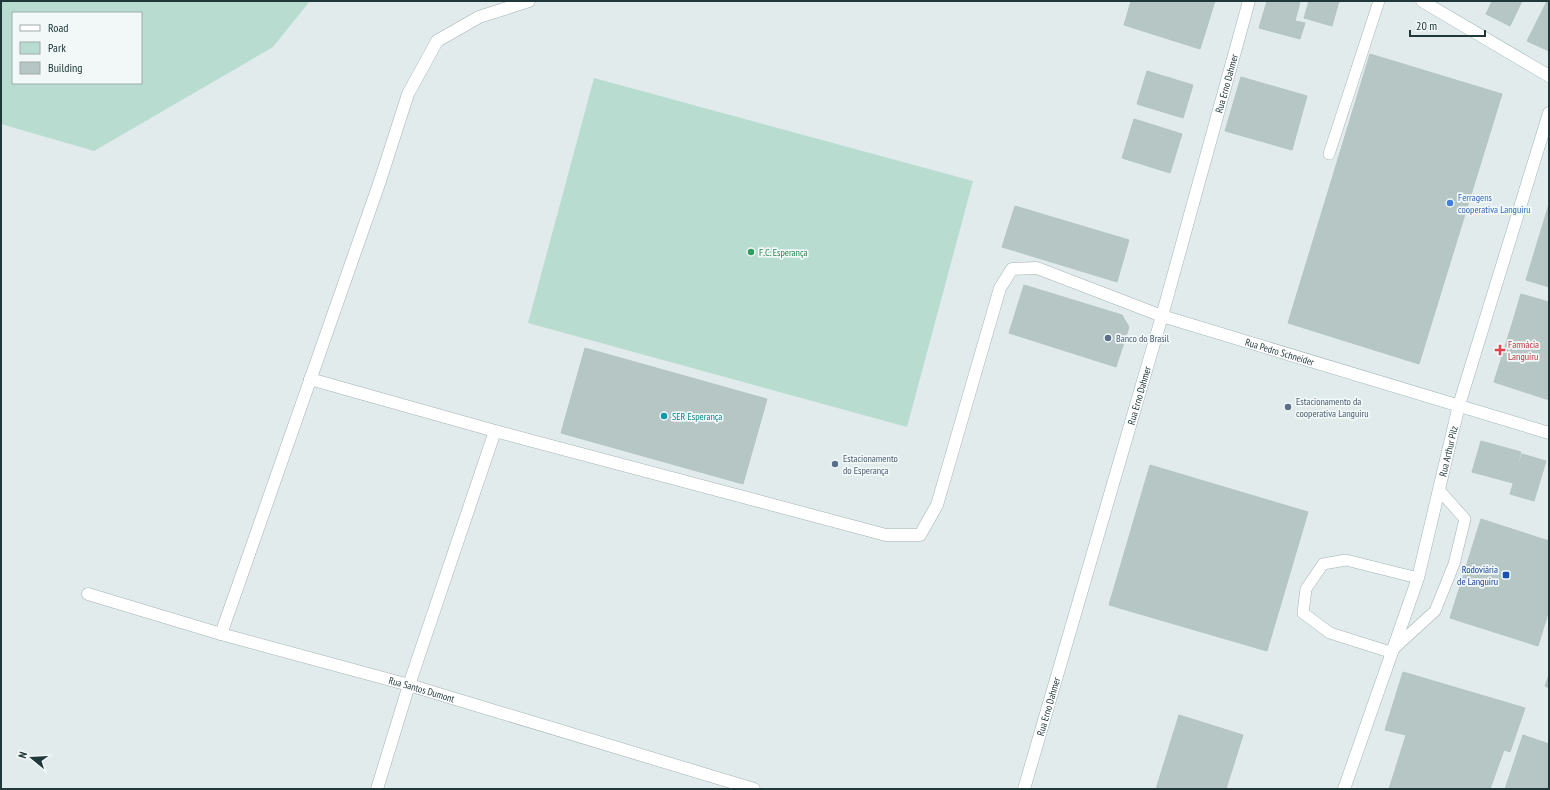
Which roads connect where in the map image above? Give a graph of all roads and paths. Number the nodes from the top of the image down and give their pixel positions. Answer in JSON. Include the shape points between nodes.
{"nodes":[{"id":1,"x":529,"y":1,"type":"edge"},
{"id":2,"x":1249,"y":1,"type":"edge"},
{"id":3,"x":1379,"y":1,"type":"edge"},
{"id":4,"x":1422,"y":1,"type":"edge"},
{"id":5,"x":1549,"y":76,"type":"edge"},
{"id":6,"x":1549,"y":113,"type":"edge"},
{"id":7,"x":1329,"y":154,"type":"dead end"},
{"id":8,"x":1162,"y":316,"type":"junction"},
{"id":9,"x":310,"y":379,"type":"junction"},
{"id":10,"x":1459,"y":405,"type":"junction"},
{"id":11,"x":495,"y":431,"type":"junction"},
{"id":12,"x":1549,"y":433,"type":"edge"},
{"id":13,"x":1439,"y":490,"type":"junction"},
{"id":14,"x":1418,"y":578,"type":"junction"},
{"id":15,"x":88,"y":594,"type":"dead end"},
{"id":16,"x":221,"y":634,"type":"junction"},
{"id":17,"x":1390,"y":652,"type":"junction"},
{"id":18,"x":409,"y":685,"type":"junction"},
{"id":19,"x":377,"y":789,"type":"edge"},
{"id":20,"x":754,"y":789,"type":"edge"},
{"id":21,"x":1024,"y":789,"type":"edge"},
{"id":22,"x":1344,"y":789,"type":"edge"}],
"edges":[{"from":1,"to":9,"type":"street","via":[[479,17],[437,41],[408,94]]},
{"from":2,"to":8,"type":"street","name":"Rua Erno Dahmer"},
{"from":3,"to":7,"type":"lane"},
{"from":4,"to":5,"type":"street"},
{"from":6,"to":10,"type":"street","name":"Rua Arthur Pilz"},
{"from":8,"to":10,"type":"street","name":"Rua Pedro Schneider"},
{"from":8,"to":11,"type":"street","name":"Rua Pedro Schneider","via":[[1037,268],[1012,269],[1000,288],[937,504],[920,535],[886,535]]},
{"from":8,"to":21,"type":"street","name":"Rua Erno Dahmer"},
{"from":9,"to":11,"type":"street"},
{"from":9,"to":16,"type":"street"},
{"from":10,"to":12,"type":"street","name":"Rua Pedro Schneider"},
{"from":10,"to":13,"type":"street","name":"Rua Arthur Pilz"},
{"from":11,"to":18,"type":"street"},
{"from":13,"to":14,"type":"street","name":"Rua Arthur Pilz"},
{"from":13,"to":17,"type":"lane","via":[[1465,519],[1454,564],[1435,611]]},
{"from":14,"to":17,"type":"street","name":"Rua Arthur Pilz"},
{"from":14,"to":17,"type":"lane","via":[[1346,560],[1323,564],[1306,589],[1303,614],[1330,634]]},
{"from":15,"to":16,"type":"street","name":"Rua Santos Dumont"},
{"from":16,"to":18,"type":"street","name":"Rua Santos Dumont"},
{"from":17,"to":22,"type":"street","name":"Rua Arthur Pilz"},
{"from":18,"to":19,"type":"street"},
{"from":18,"to":20,"type":"street","name":"Rua Santos Dumont"}]}
